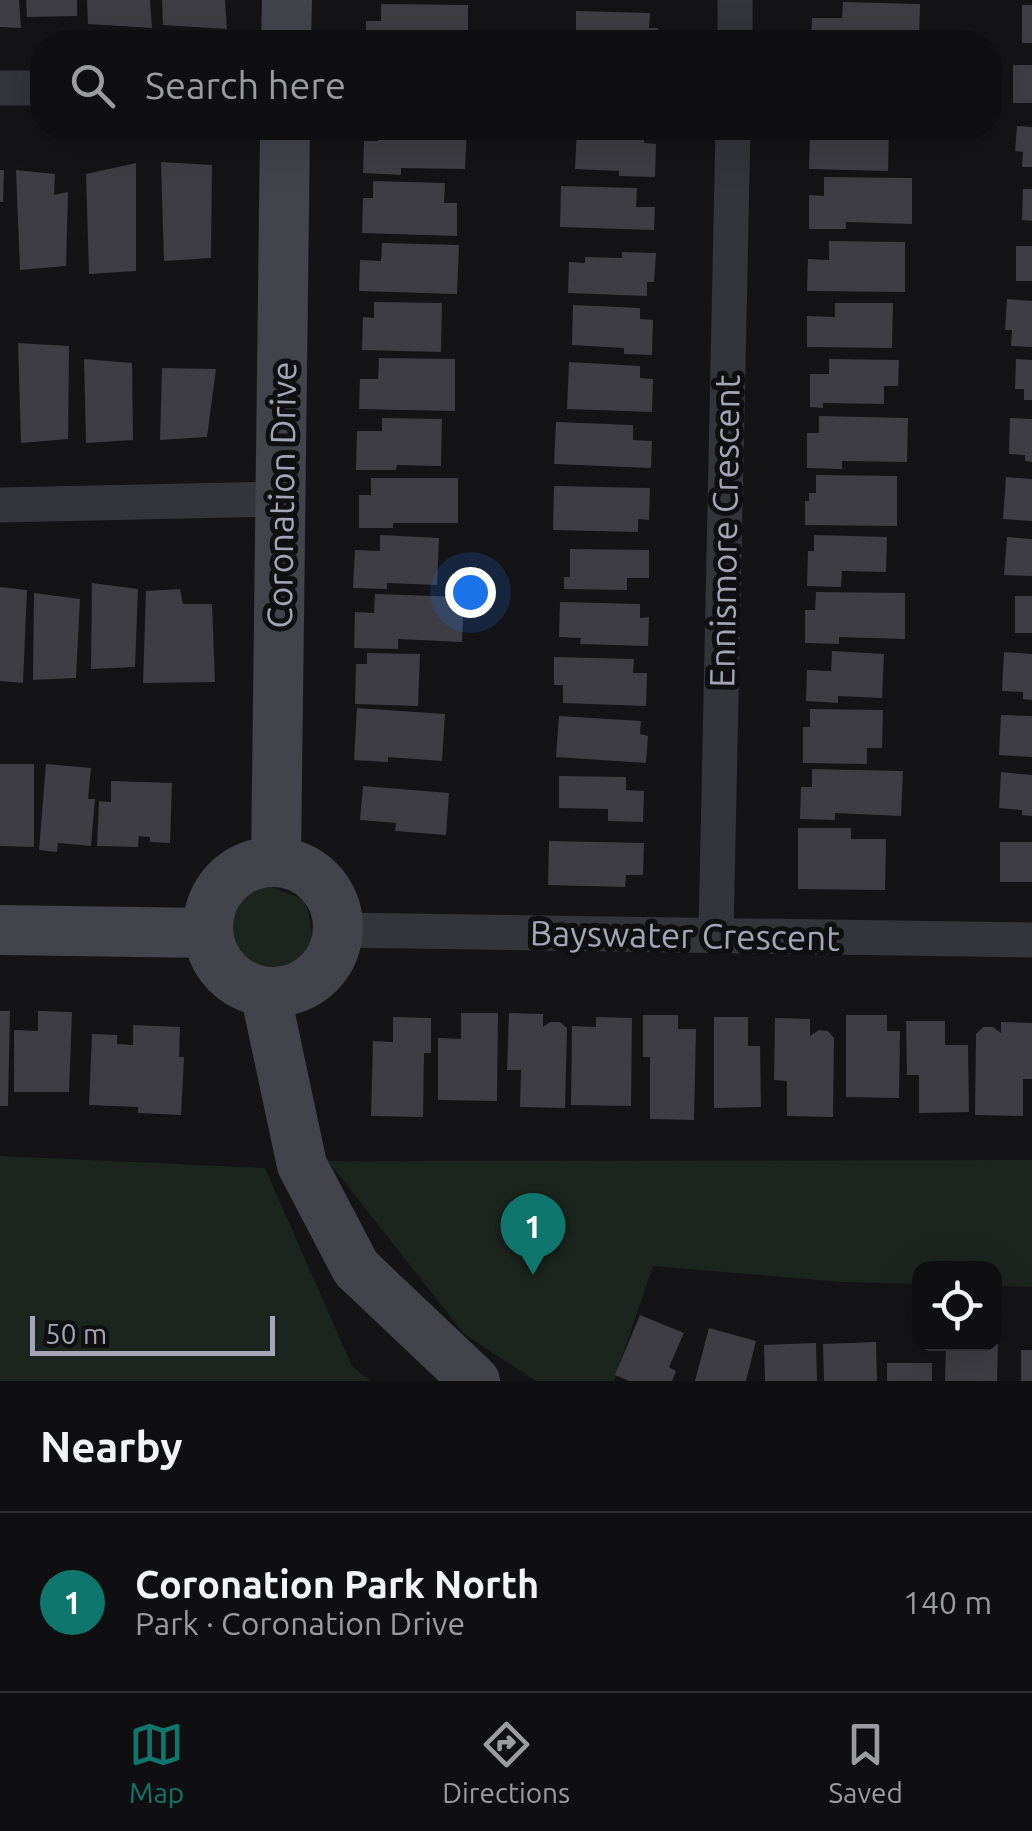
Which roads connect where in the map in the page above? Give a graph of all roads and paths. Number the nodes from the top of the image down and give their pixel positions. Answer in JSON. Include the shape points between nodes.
{"nodes":[{"id":1,"x":287,"y":0,"type":"edge"},
{"id":2,"x":736,"y":0,"type":"edge"},
{"id":3,"x":286,"y":30,"type":"edge"},
{"id":4,"x":735,"y":30,"type":"edge"},
{"id":5,"x":0,"y":88,"type":"edge"},
{"id":6,"x":30,"y":88,"type":"edge"},
{"id":7,"x":285,"y":140,"type":"edge"},
{"id":8,"x":733,"y":140,"type":"edge"},
{"id":9,"x":281,"y":500,"type":"junction"},
{"id":10,"x":0,"y":505,"type":"edge"},
{"id":11,"x":276,"y":862,"type":"junction"},
{"id":12,"x":0,"y":930,"type":"edge"},
{"id":13,"x":338,"y":930,"type":"junction"},
{"id":14,"x":208,"y":933,"type":"junction"},
{"id":15,"x":716,"y":935,"type":"junction"},
{"id":16,"x":1032,"y":940,"type":"edge"},
{"id":17,"x":265,"y":992,"type":"junction"},
{"id":18,"x":475,"y":1381,"type":"edge"}],
"edges":[{"from":1,"to":3,"type":"street"},
{"from":2,"to":4,"type":"street"},
{"from":5,"to":6,"type":"street"},
{"from":7,"to":9,"type":"street","name":"Coronation Drive"},
{"from":8,"to":15,"type":"street","name":"Ennismore Crescent"},
{"from":9,"to":10,"type":"street"},
{"from":9,"to":11,"type":"street","name":"Coronation Drive"},
{"from":11,"to":13,"type":"street","via":[[313,876],[336,910]]},
{"from":11,"to":14,"type":"street","via":[[248,867],[226,882],[211,906]]},
{"from":12,"to":14,"type":"street"},
{"from":13,"to":15,"type":"street","name":"Bayswater Crescent"},
{"from":13,"to":17,"type":"street","via":[[334,951],[306,984]]},
{"from":14,"to":17,"type":"street","via":[[226,972]]},
{"from":15,"to":16,"type":"street","name":"Bayswater Crescent"},
{"from":17,"to":18,"type":"street","via":[[302,1165],[356,1268]]}]}
